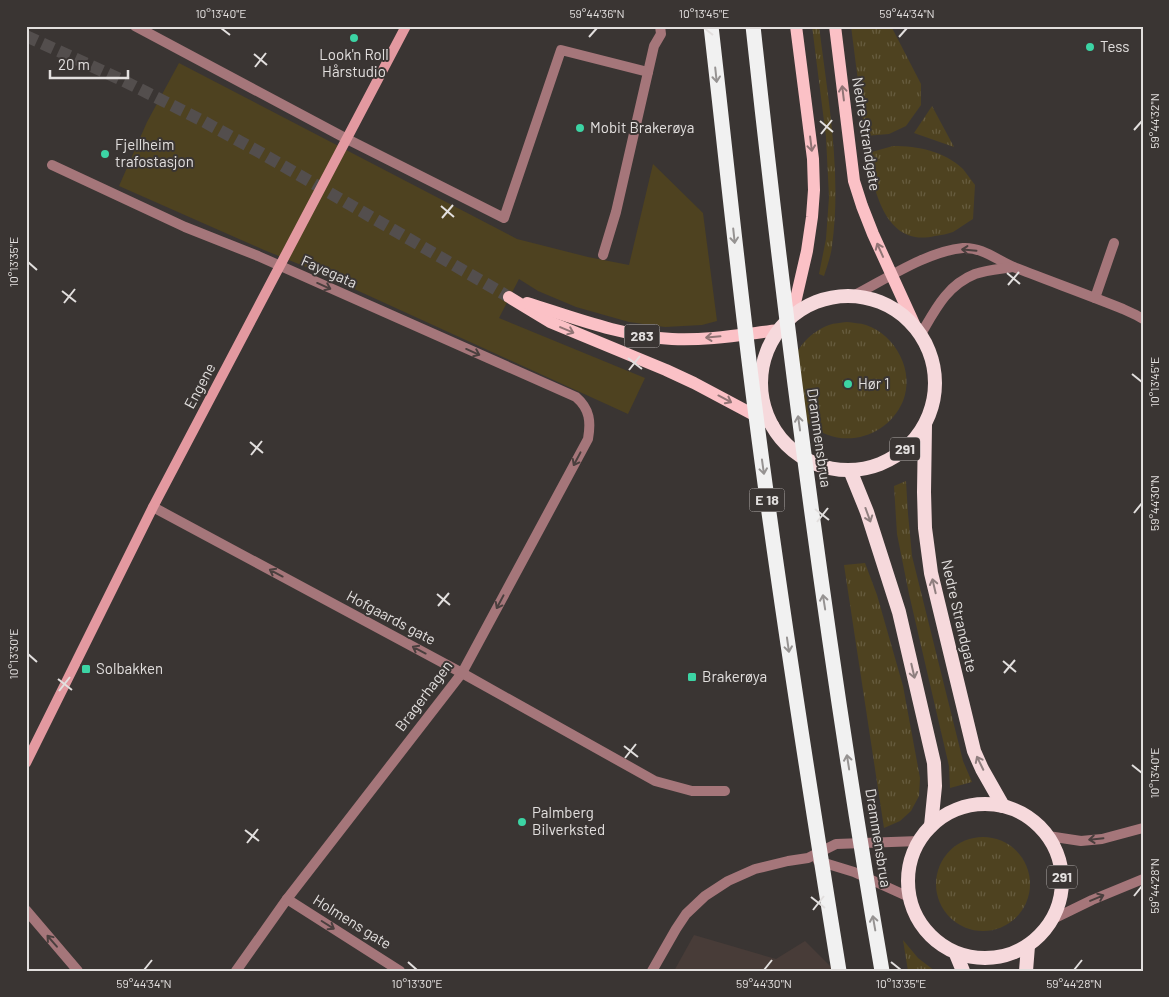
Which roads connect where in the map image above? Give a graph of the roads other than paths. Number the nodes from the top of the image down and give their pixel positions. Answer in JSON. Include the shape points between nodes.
{"nodes":[{"id":1,"x":135,"y":26,"type":"edge"},
{"id":2,"x":406,"y":26,"type":"edge"},
{"id":3,"x":660,"y":26,"type":"edge"},
{"id":4,"x":711,"y":26,"type":"edge"},
{"id":5,"x":753,"y":26,"type":"edge"},
{"id":6,"x":796,"y":26,"type":"edge"},
{"id":7,"x":835,"y":26,"type":"edge"},
{"id":8,"x":648,"y":72,"type":"junction"},
{"id":9,"x":347,"y":139,"type":"junction"},
{"id":10,"x":52,"y":165,"type":"dead end"},
{"id":11,"x":1114,"y":244,"type":"dead end"},
{"id":12,"x":603,"y":255,"type":"dead end"},
{"id":13,"x":280,"y":266,"type":"junction"},
{"id":14,"x":1013,"y":267,"type":"junction"},
{"id":15,"x":891,"y":276,"type":"junction"},
{"id":16,"x":855,"y":296,"type":"junction"},
{"id":17,"x":1095,"y":298,"type":"junction"},
{"id":18,"x":792,"y":316,"type":"junction"},
{"id":19,"x":1143,"y":319,"type":"edge"},
{"id":20,"x":779,"y":330,"type":"junction"},
{"id":21,"x":918,"y":330,"type":"junction"},
{"id":22,"x":588,"y":414,"type":"joint"},
{"id":23,"x":772,"y":425,"type":"junction"},
{"id":24,"x":925,"y":425,"type":"junction"},
{"id":25,"x":850,"y":470,"type":"junction"},
{"id":26,"x":153,"y":507,"type":"junction"},
{"id":27,"x":462,"y":673,"type":"junction"},
{"id":28,"x":26,"y":762,"type":"edge"},
{"id":29,"x":725,"y":790,"type":"dead end"},
{"id":30,"x":1003,"y":806,"type":"junction"},
{"id":31,"x":931,"y":826,"type":"junction"},
{"id":32,"x":1143,"y":828,"type":"edge"},
{"id":33,"x":1048,"y":836,"type":"junction"},
{"id":34,"x":919,"y":841,"type":"junction"},
{"id":35,"x":808,"y":858,"type":"junction"},
{"id":36,"x":1143,"y":880,"type":"edge"},
{"id":37,"x":909,"y":897,"type":"junction"},
{"id":38,"x":287,"y":899,"type":"junction"},
{"id":39,"x":26,"y":910,"type":"edge"},
{"id":40,"x":1053,"y":919,"type":"junction"},
{"id":41,"x":1028,"y":946,"type":"junction"},
{"id":42,"x":956,"y":954,"type":"junction"},
{"id":43,"x":78,"y":971,"type":"edge"},
{"id":44,"x":236,"y":971,"type":"edge"},
{"id":45,"x":400,"y":971,"type":"edge"},
{"id":46,"x":652,"y":971,"type":"edge"},
{"id":47,"x":839,"y":971,"type":"edge"},
{"id":48,"x":882,"y":971,"type":"edge"},
{"id":49,"x":963,"y":971,"type":"edge"},
{"id":50,"x":1026,"y":971,"type":"edge"}],
"edges":[{"from":1,"to":9,"type":"street"},
{"from":2,"to":9,"type":"main road","name":"Engene"},
{"from":3,"to":8,"type":"street","via":[[661,34],[654,46]]},
{"from":4,"to":47,"type":"highway","number":"E 18","one_way":true,"bridge":true,"via":[[740,291],[779,584]]},
{"from":48,"to":5,"type":"highway","name":"Drammensbrua","one_way":true,"bridge":true,"via":[[822,585],[782,285]]},
{"from":6,"to":18,"type":"main road","one_way":true,"via":[[814,190],[807,251]]},
{"from":15,"to":7,"type":"main road","name":"Nedre Strandgate","one_way":true,"via":[[854,180]]},
{"from":8,"to":9,"type":"street","via":[[561,50],[504,218]]},
{"from":8,"to":12,"type":"street"},
{"from":9,"to":13,"type":"main road","name":"Engene"},
{"from":10,"to":13,"type":"street","name":"Fayegata"},
{"from":11,"to":17,"type":"street"},
{"from":13,"to":22,"type":"street","name":"Fayegata","one_way":true,"via":[[576,397]]},
{"from":13,"to":26,"type":"main road","name":"Engene"},
{"from":14,"to":15,"type":"street","one_way":true,"via":[[984,252],[964,248],[938,254]]},
{"from":14,"to":17,"type":"street"},
{"from":14,"to":21,"type":"street","via":[[976,274],[958,282]]},
{"from":15,"to":16,"type":"street"},
{"from":15,"to":21,"type":"main road","name":"Nedre Strandgate"},
{"from":16,"to":18,"type":"highway","number":"291","via":[[821,300]]},
{"from":16,"to":21,"type":"highway","number":"291","via":[[872,298],[888,305]]},
{"from":17,"to":19,"type":"street"},
{"from":18,"to":20,"type":"highway","number":"291"},
{"from":20,"to":23,"type":"highway","number":"291","via":[[770,344],[761,376],[762,393]]},
{"from":20,"to":23,"type":"main road","number":"283","one_way":true,"via":[[692,339],[645,336],[608,329],[509,298],[550,322],[694,383]]},
{"from":21,"to":24,"type":"highway","number":"291","via":[[935,370],[936,389]]},
{"from":22,"to":27,"type":"street","name":"Bragerhagen","one_way":true,"via":[[588,439]]},
{"from":23,"to":25,"type":"highway","number":"291","via":[[794,451],[808,460],[822,466]]},
{"from":24,"to":25,"type":"highway","number":"291","via":[[914,440],[885,462]]},
{"from":30,"to":24,"type":"highway","name":"Nedre Strandgate","number":"291","one_way":true,"via":[[974,751],[931,573],[925,528]]},
{"from":25,"to":31,"type":"highway","one_way":true,"via":[[899,612],[934,763]]},
{"from":27,"to":26,"type":"street","name":"Hofgaards gate","one_way":true},
{"from":26,"to":28,"type":"main road","name":"Engene"},
{"from":27,"to":29,"type":"street","name":"Hofgaards gate","via":[[655,781],[692,791]]},
{"from":27,"to":38,"type":"street","name":"Bragerhagen"},
{"from":30,"to":31,"type":"highway","number":"291","via":[[964,807],[946,814]]},
{"from":30,"to":33,"type":"highway","number":"291","via":[[1036,823]]},
{"from":31,"to":34,"type":"highway","number":"291"},
{"from":32,"to":33,"type":"street","one_way":true,"via":[[1081,841]]},
{"from":33,"to":40,"type":"highway","number":"291","via":[[1062,873],[1062,899]]},
{"from":34,"to":35,"type":"street","via":[[836,844]]},
{"from":34,"to":37,"type":"highway","number":"291","via":[[909,864]]},
{"from":35,"to":37,"type":"street","via":[[854,872]]},
{"from":35,"to":46,"type":"street","via":[[755,869],[704,896],[686,914]]},
{"from":40,"to":36,"type":"street","one_way":true},
{"from":37,"to":42,"type":"highway","number":"291","via":[[926,932]]},
{"from":38,"to":44,"type":"street","name":"Bragerhagen"},
{"from":38,"to":45,"type":"street","name":"Holmens gate","one_way":true},
{"from":43,"to":39,"type":"street","one_way":true},
{"from":40,"to":41,"type":"highway","number":"291"},
{"from":41,"to":42,"type":"highway","number":"291","via":[[993,959]]},
{"from":41,"to":50,"type":"highway"},
{"from":42,"to":49,"type":"highway"}]}
